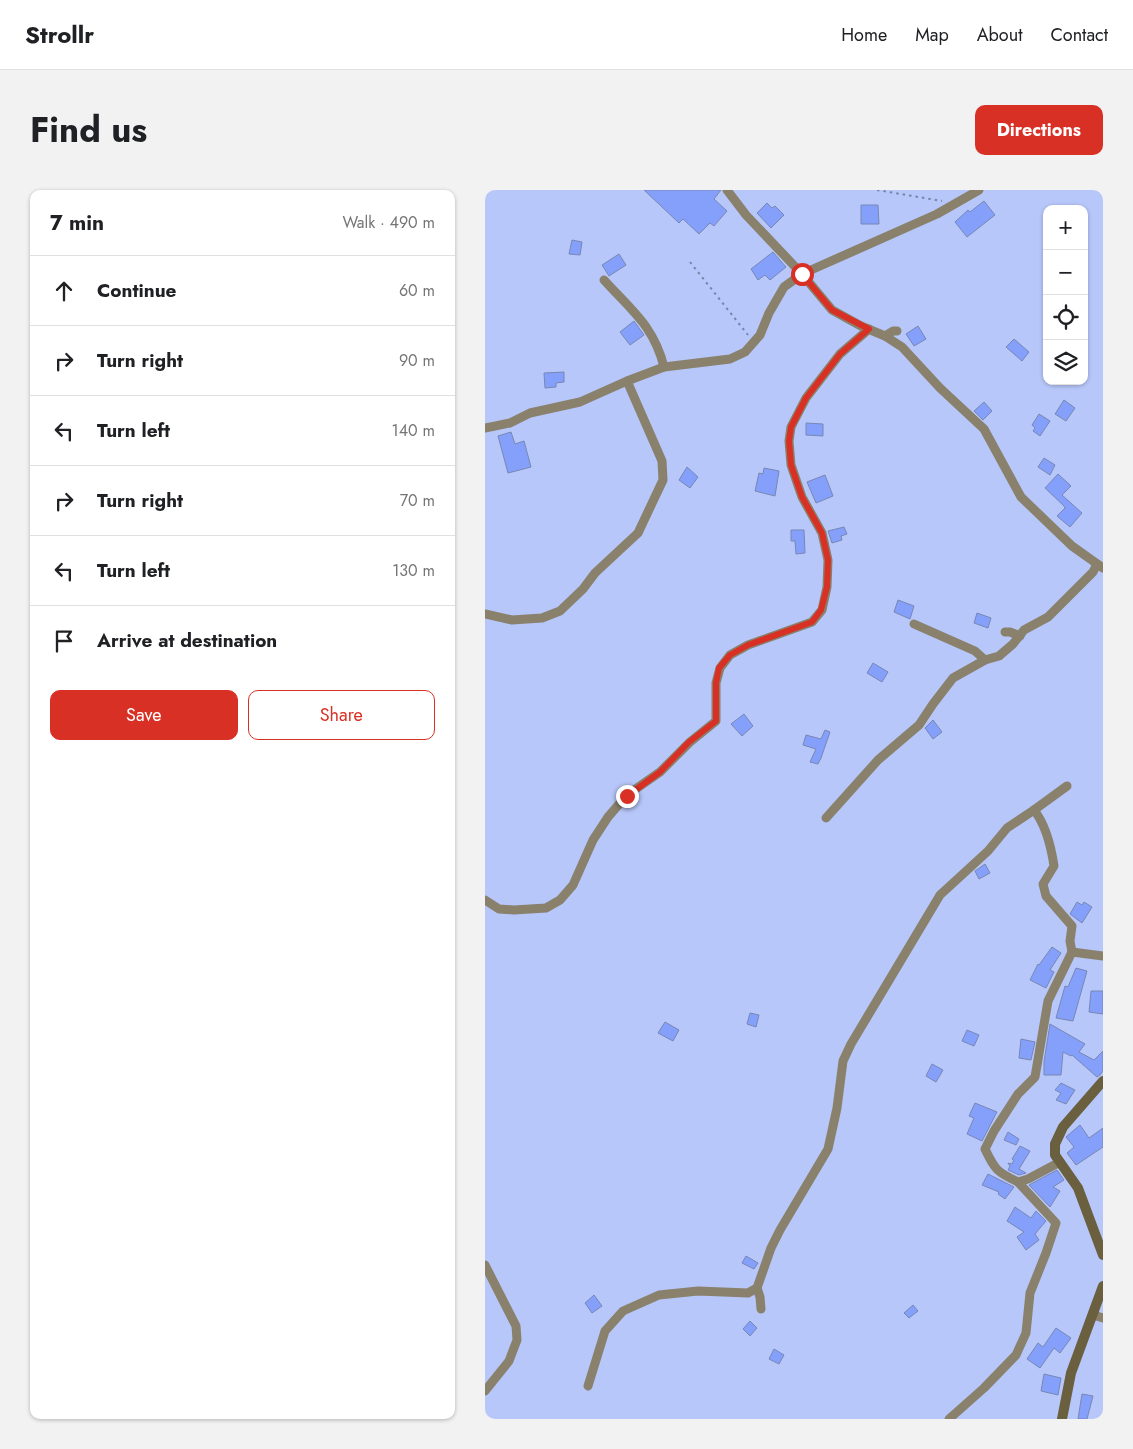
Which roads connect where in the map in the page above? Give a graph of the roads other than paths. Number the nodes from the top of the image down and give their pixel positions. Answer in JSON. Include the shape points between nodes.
{"nodes":[{"id":1,"x":727,"y":190,"type":"edge"},
{"id":2,"x":979,"y":190,"type":"edge"},
{"id":3,"x":962,"y":194,"type":"edge"},
{"id":4,"x":802,"y":274,"type":"junction"},
{"id":5,"x":604,"y":280,"type":"dead end"},
{"id":6,"x":869,"y":329,"type":"junction"},
{"id":7,"x":897,"y":331,"type":"dead end"},
{"id":8,"x":885,"y":336,"type":"junction"},
{"id":9,"x":664,"y":367,"type":"junction"},
{"id":10,"x":627,"y":381,"type":"junction"},
{"id":11,"x":485,"y":428,"type":"edge"},
{"id":12,"x":1100,"y":566,"type":"edge"},
{"id":13,"x":485,"y":614,"type":"edge"},
{"id":14,"x":914,"y":624,"type":"dead end"},
{"id":15,"x":1005,"y":632,"type":"dead end"},
{"id":16,"x":1020,"y":636,"type":"junction"},
{"id":17,"x":985,"y":660,"type":"junction"},
{"id":18,"x":1067,"y":786,"type":"dead end"},
{"id":19,"x":1033,"y":810,"type":"junction"},
{"id":20,"x":826,"y":818,"type":"dead end"},
{"id":21,"x":485,"y":900,"type":"edge"},
{"id":22,"x":1072,"y":952,"type":"junction"},
{"id":23,"x":1103,"y":956,"type":"edge"},
{"id":24,"x":1103,"y":1080,"type":"edge"},
{"id":25,"x":1060,"y":1162,"type":"junction"},
{"id":26,"x":1018,"y":1182,"type":"junction"},
{"id":27,"x":1103,"y":1255,"type":"edge"},
{"id":28,"x":485,"y":1264,"type":"edge"},
{"id":29,"x":1103,"y":1286,"type":"edge"},
{"id":30,"x":757,"y":1288,"type":"junction"},
{"id":31,"x":761,"y":1309,"type":"dead end"},
{"id":32,"x":1098,"y":1316,"type":"edge"},
{"id":33,"x":588,"y":1386,"type":"dead end"},
{"id":34,"x":485,"y":1391,"type":"edge"},
{"id":35,"x":949,"y":1419,"type":"edge"},
{"id":36,"x":1063,"y":1419,"type":"edge"}],
"edges":[{"from":1,"to":4,"type":"street"},
{"from":2,"to":3,"type":"street"},
{"from":3,"to":4,"type":"street","via":[[949,207]]},
{"from":4,"to":6,"type":"street","via":[[832,310]]},
{"from":4,"to":9,"type":"street","via":[[784,287],[760,335],[745,352],[730,359]]},
{"from":5,"to":9,"type":"street","via":[[644,322]]},
{"from":6,"to":8,"type":"street"},
{"from":6,"to":21,"type":"street","via":[[840,354],[806,398],[791,427],[791,465],[802,497],[822,533],[828,560],[827,587],[821,610],[812,622],[748,645],[730,655],[719,668],[716,721],[689,742],[660,772],[627,796],[608,817],[593,840],[573,885],[560,900],[546,908],[514,910],[499,909]]},
{"from":7,"to":8,"type":"street"},
{"from":8,"to":12,"type":"street","via":[[902,347],[984,429],[1021,497],[1072,546]]},
{"from":9,"to":10,"type":"street"},
{"from":10,"to":11,"type":"street","via":[[580,402],[530,413],[510,423]]},
{"from":10,"to":13,"type":"street","via":[[662,461],[663,480],[639,532],[560,611],[542,618],[512,620]]},
{"from":12,"to":16,"type":"street","via":[[1048,617],[1024,630]]},
{"from":14,"to":17,"type":"street","via":[[975,651]]},
{"from":15,"to":16,"type":"street"},
{"from":16,"to":17,"type":"street","via":[[999,656]]},
{"from":17,"to":20,"type":"street","via":[[953,678],[919,725],[878,760]]},
{"from":18,"to":19,"type":"street"},
{"from":19,"to":22,"type":"street","via":[[1041,819],[1054,866],[1043,884],[1046,896],[1072,926]]},
{"from":19,"to":30,"type":"street","via":[[1007,828],[940,895],[855,1036],[843,1061],[828,1149],[780,1230]]},
{"from":22,"to":23,"type":"street"},
{"from":22,"to":26,"type":"street","via":[[1048,1001],[1035,1077],[1018,1094],[985,1149],[994,1168]]},
{"from":24,"to":25,"type":"main road","via":[[1063,1126],[1055,1144],[1055,1156]]},
{"from":25,"to":26,"type":"street"},
{"from":25,"to":27,"type":"main road","via":[[1078,1188]]},
{"from":26,"to":35,"type":"street","via":[[1056,1223],[1030,1293],[1026,1333],[1016,1355]]},
{"from":28,"to":34,"type":"street","via":[[516,1326],[517,1340],[509,1361]]},
{"from":29,"to":32,"type":"main road"},
{"from":30,"to":31,"type":"street"},
{"from":30,"to":33,"type":"street","via":[[748,1293],[698,1291],[659,1295],[623,1310],[605,1331]]},
{"from":32,"to":36,"type":"main road","via":[[1071,1372]]}]}
